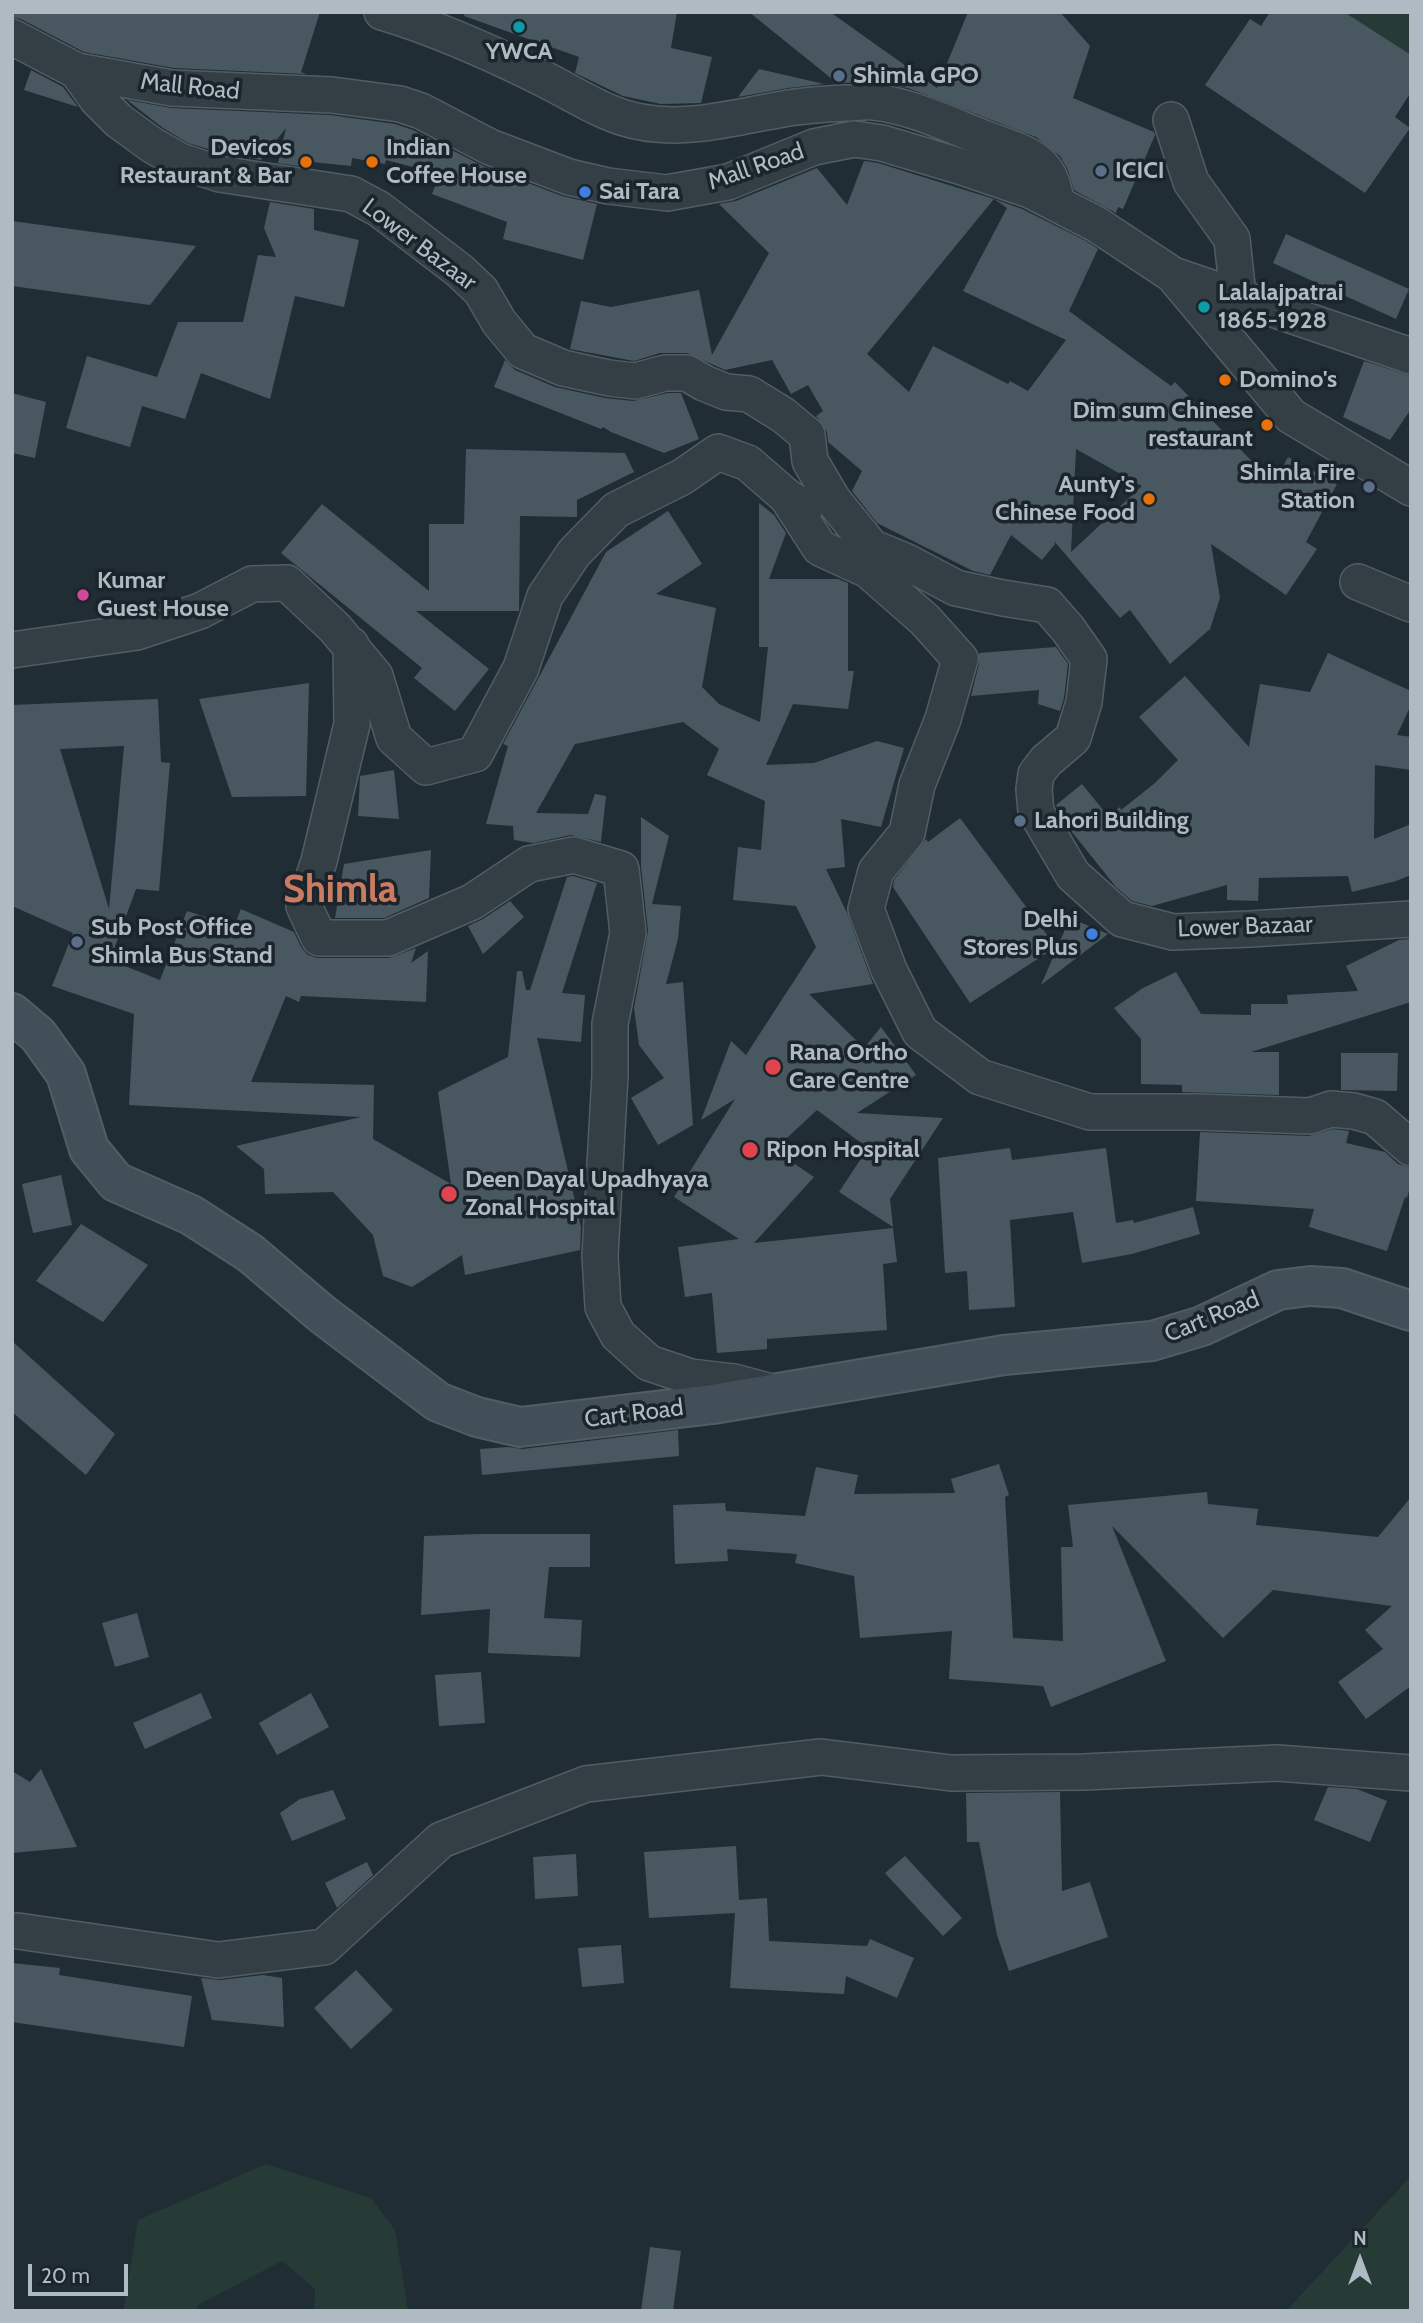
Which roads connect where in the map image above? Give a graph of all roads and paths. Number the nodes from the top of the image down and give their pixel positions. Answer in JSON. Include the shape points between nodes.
{"nodes":[{"id":1,"x":382,"y":12,"type":"edge"},
{"id":2,"x":12,"y":37,"type":"edge"},
{"id":3,"x":77,"y":71,"type":"junction"},
{"id":4,"x":1171,"y":120,"type":"dead end"},
{"id":5,"x":1056,"y":203,"type":"junction"},
{"id":6,"x":1173,"y":275,"type":"junction"},
{"id":7,"x":1238,"y":296,"type":"junction"},
{"id":8,"x":1411,"y":356,"type":"edge"},
{"id":9,"x":1411,"y":488,"type":"edge"},
{"id":10,"x":787,"y":497,"type":"junction"},
{"id":11,"x":850,"y":524,"type":"junction"},
{"id":12,"x":1358,"y":582,"type":"dead end"},
{"id":13,"x":1411,"y":604,"type":"edge"},
{"id":14,"x":351,"y":645,"type":"junction"},
{"id":15,"x":12,"y":650,"type":"edge"},
{"id":16,"x":1411,"y":919,"type":"edge"},
{"id":17,"x":12,"y":1013,"type":"edge"},
{"id":18,"x":1411,"y":1148,"type":"edge"},
{"id":19,"x":1411,"y":1311,"type":"edge"},
{"id":20,"x":775,"y":1394,"type":"junction"},
{"id":21,"x":1411,"y":1773,"type":"edge"},
{"id":22,"x":18,"y":1931,"type":"dead end"}],
"edges":[{"from":1,"to":5,"type":"street","via":[[453,36],[604,111],[640,122],[721,122],[785,108],[838,103],[873,102],[903,108],[1039,162],[1051,175]]},
{"from":2,"to":3,"type":"street","name":"Mall Road"},
{"from":3,"to":5,"type":"street","name":"Mall Road","via":[[172,89],[332,94],[400,104],[490,147],[569,177],[608,186],[667,193],[728,182],[814,147],[853,139],[959,166]]},
{"from":3,"to":11,"type":"street","name":"Lower Bazaar","via":[[119,121],[180,160],[220,174],[351,194],[379,209],[481,291],[523,351],[563,368],[609,378],[635,381],[687,373],[726,392],[749,394],[807,435],[810,461]]},
{"from":4,"to":7,"type":"street","via":[[1191,182],[1232,239]]},
{"from":5,"to":6,"type":"street","name":"Mall Road"},
{"from":6,"to":7,"type":"street"},
{"from":6,"to":9,"type":"street","name":"Mall Road","via":[[1291,416]]},
{"from":7,"to":8,"type":"street"},
{"from":10,"to":11,"type":"street","via":[[814,514]]},
{"from":10,"to":14,"type":"street","via":[[748,463],[718,452],[682,477],[615,510],[575,553],[545,596],[521,668],[475,754],[426,767],[394,738],[375,676]]},
{"from":10,"to":18,"type":"street","via":[[820,548],[868,570],[925,620],[960,659],[907,833],[876,871],[866,909],[889,971],[920,1032],[980,1077],[1090,1112],[1310,1116],[1332,1109],[1354,1111],[1375,1117]]},
{"from":11,"to":16,"type":"street","name":"Lower Bazaar","via":[[871,548],[956,588],[1047,605],[1089,659],[1084,702],[1073,738],[1036,774],[1036,812],[1073,875],[1122,919],[1173,932]]},
{"from":12,"to":13,"type":"street"},
{"from":14,"to":15,"type":"street","via":[[287,583],[252,583],[200,611],[137,632]]},
{"from":14,"to":20,"type":"street","via":[[352,724],[304,906],[319,938],[388,938],[472,902],[529,864],[573,855],[621,869],[628,933],[610,1024],[600,1256],[603,1307],[618,1335],[649,1363],[691,1377],[734,1382]]},
{"from":17,"to":20,"type":"main road","name":"Cart Road","via":[[38,1035],[65,1074],[89,1149],[116,1182],[191,1216],[250,1253],[438,1402],[520,1427]]},
{"from":19,"to":20,"type":"main road","name":"Cart Road","via":[[1342,1288],[1278,1290],[1202,1326],[1152,1341],[1004,1355]]},
{"from":21,"to":22,"type":"street","via":[[1277,1763],[951,1773],[821,1756],[586,1784],[441,1840],[324,1947],[218,1960]]}]}
